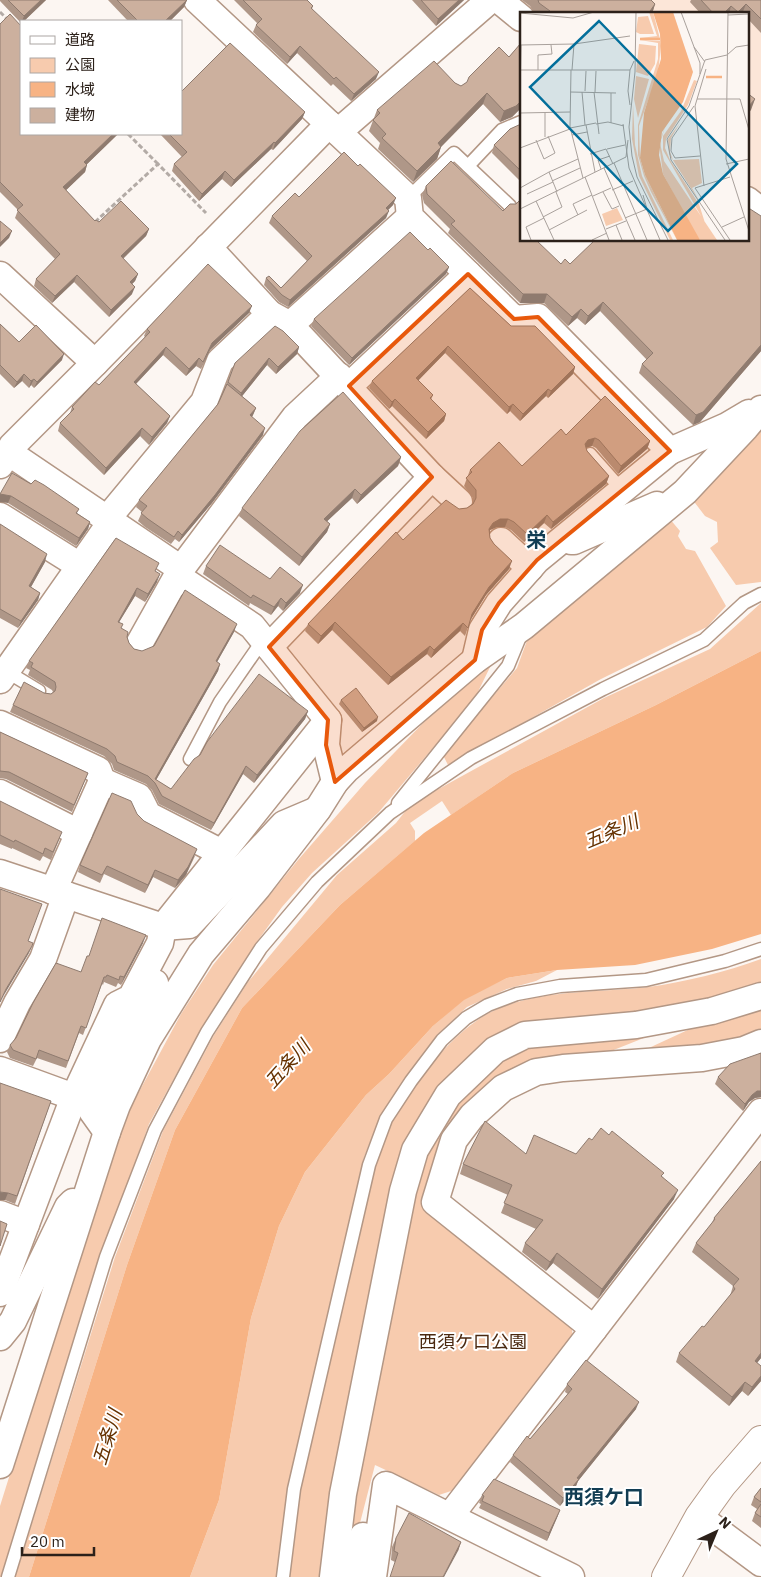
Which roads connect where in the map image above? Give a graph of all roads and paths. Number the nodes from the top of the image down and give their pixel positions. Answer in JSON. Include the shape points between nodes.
{"nodes":[{"id":1,"x":198,"y":0,"type":"edge"},
{"id":2,"x":490,"y":0,"type":"edge"},
{"id":3,"x":499,"y":0,"type":"edge"},
{"id":4,"x":0,"y":12,"type":"edge"},
{"id":5,"x":520,"y":17,"type":"edge"},
{"id":6,"x":11,"y":23,"type":"edge"},
{"id":7,"x":520,"y":122,"type":"edge"},
{"id":8,"x":333,"y":128,"type":"junction"},
{"id":9,"x":129,"y":135,"type":"edge"},
{"id":10,"x":158,"y":164,"type":"junction"},
{"id":11,"x":468,"y":166,"type":"junction"},
{"id":12,"x":748,"y":201,"type":"edge"},
{"id":13,"x":510,"y":206,"type":"edge"},
{"id":14,"x":409,"y":207,"type":"junction"},
{"id":15,"x":761,"y":211,"type":"edge"},
{"id":16,"x":90,"y":227,"type":"edge"},
{"id":17,"x":216,"y":239,"type":"junction"},
{"id":18,"x":468,"y":274,"type":"junction"},
{"id":19,"x":0,"y":275,"type":"edge"},
{"id":20,"x":280,"y":319,"type":"junction"},
{"id":21,"x":95,"y":364,"type":"junction"},
{"id":22,"x":344,"y":381,"type":"junction"},
{"id":23,"x":761,"y":408,"type":"edge"},
{"id":24,"x":670,"y":451,"type":"junction"},
{"id":25,"x":590,"y":454,"type":"edge"},
{"id":26,"x":3,"y":458,"type":"edge"},
{"id":27,"x":432,"y":477,"type":"junction"},
{"id":28,"x":622,"y":490,"type":"junction"},
{"id":29,"x":685,"y":492,"type":"junction"},
{"id":30,"x":459,"y":502,"type":"dead end"},
{"id":31,"x":0,"y":516,"type":"edge"},
{"id":32,"x":109,"y":520,"type":"junction"},
{"id":33,"x":560,"y":540,"type":"junction"},
{"id":34,"x":501,"y":541,"type":"dead end"},
{"id":35,"x":80,"y":566,"type":"junction"},
{"id":36,"x":530,"y":568,"type":"junction"},
{"id":37,"x":179,"y":573,"type":"junction"},
{"id":38,"x":761,"y":594,"type":"edge"},
{"id":39,"x":524,"y":626,"type":"junction"},
{"id":40,"x":139,"y":644,"type":"dead end"},
{"id":41,"x":266,"y":644,"type":"junction"},
{"id":42,"x":475,"y":660,"type":"junction"},
{"id":43,"x":3,"y":675,"type":"edge"},
{"id":44,"x":45,"y":694,"type":"edge"},
{"id":45,"x":328,"y":720,"type":"junction"},
{"id":46,"x":0,"y":724,"type":"edge"},
{"id":47,"x":190,"y":759,"type":"dead end"},
{"id":48,"x":102,"y":780,"type":"junction"},
{"id":49,"x":336,"y":782,"type":"junction"},
{"id":50,"x":0,"y":793,"type":"edge"},
{"id":51,"x":318,"y":809,"type":"junction"},
{"id":52,"x":390,"y":813,"type":"junction"},
{"id":53,"x":79,"y":833,"type":"junction"},
{"id":54,"x":222,"y":853,"type":"junction"},
{"id":55,"x":0,"y":873,"type":"edge"},
{"id":56,"x":60,"y":893,"type":"junction"},
{"id":57,"x":163,"y":927,"type":"junction"},
{"id":58,"x":761,"y":949,"type":"edge"},
{"id":59,"x":761,"y":996,"type":"edge"},
{"id":60,"x":712,"y":1011,"type":"junction"},
{"id":61,"x":0,"y":1040,"type":"edge"},
{"id":62,"x":761,"y":1043,"type":"edge"},
{"id":63,"x":593,"y":1066,"type":"junction"},
{"id":64,"x":0,"y":1070,"type":"edge"},
{"id":65,"x":74,"y":1097,"type":"junction"},
{"id":66,"x":761,"y":1112,"type":"edge"},
{"id":67,"x":107,"y":1132,"type":"junction"},
{"id":68,"x":90,"y":1186,"type":"junction"},
{"id":69,"x":0,"y":1214,"type":"edge"},
{"id":70,"x":26,"y":1224,"type":"junction"},
{"id":71,"x":0,"y":1293,"type":"edge"},
{"id":72,"x":594,"y":1329,"type":"junction"},
{"id":73,"x":0,"y":1337,"type":"edge"},
{"id":74,"x":761,"y":1440,"type":"edge"},
{"id":75,"x":0,"y":1465,"type":"edge"},
{"id":76,"x":386,"y":1485,"type":"junction"},
{"id":77,"x":450,"y":1516,"type":"junction"},
{"id":78,"x":699,"y":1517,"type":"junction"},
{"id":79,"x":761,"y":1563,"type":"edge"},
{"id":80,"x":8,"y":1577,"type":"edge"},
{"id":81,"x":283,"y":1577,"type":"edge"},
{"id":82,"x":333,"y":1577,"type":"edge"},
{"id":83,"x":354,"y":1577,"type":"edge"},
{"id":84,"x":373,"y":1577,"type":"edge"},
{"id":85,"x":571,"y":1577,"type":"edge"},
{"id":86,"x":666,"y":1577,"type":"edge"}],
"edges":[{"from":1,"to":8,"type":"street"},
{"from":2,"to":8,"type":"street","via":[[429,59]]},
{"from":3,"to":5,"type":"street"},
{"from":4,"to":6,"type":"path"},
{"from":7,"to":11,"type":"lane","via":[[502,130]]},
{"from":8,"to":14,"type":"street"},
{"from":8,"to":17,"type":"street"},
{"from":9,"to":10,"type":"path"},
{"from":10,"to":16,"type":"path"},
{"from":10,"to":17,"type":"path"},
{"from":11,"to":13,"type":"lane"},
{"from":11,"to":14,"type":"lane","via":[[454,153]]},
{"from":12,"to":15,"type":"street"},
{"from":14,"to":18,"type":"street"},
{"from":14,"to":20,"type":"street"},
{"from":17,"to":20,"type":"street"},
{"from":17,"to":21,"type":"street"},
{"from":18,"to":22,"type":"street"},
{"from":18,"to":24,"type":"street","via":[[514,319],[538,317]]},
{"from":19,"to":21,"type":"street"},
{"from":20,"to":22,"type":"street"},
{"from":20,"to":32,"type":"street","via":[[220,361],[204,402]]},
{"from":21,"to":26,"type":"street"},
{"from":22,"to":27,"type":"street"},
{"from":22,"to":37,"type":"street","via":[[295,417]]},
{"from":23,"to":24,"type":"street"},
{"from":23,"to":29,"type":"street"},
{"from":24,"to":28,"type":"street"},
{"from":25,"to":28,"type":"lane"},
{"from":26,"to":32,"type":"street"},
{"from":27,"to":30,"type":"street"},
{"from":27,"to":41,"type":"street"},
{"from":28,"to":33,"type":"street"},
{"from":29,"to":33,"type":"street","via":[[574,541]]},
{"from":29,"to":39,"type":"street"},
{"from":31,"to":35,"type":"street"},
{"from":32,"to":35,"type":"street"},
{"from":32,"to":37,"type":"street"},
{"from":33,"to":36,"type":"street"},
{"from":34,"to":36,"type":"street"},
{"from":35,"to":43,"type":"street"},
{"from":36,"to":42,"type":"street","via":[[498,603],[482,630]]},
{"from":37,"to":40,"type":"street"},
{"from":37,"to":41,"type":"street","via":[[252,626]]},
{"from":38,"to":52,"type":"lane","via":[[744,603],[704,640],[471,758]]},
{"from":39,"to":42,"type":"street"},
{"from":39,"to":52,"type":"lane","via":[[508,666]]},
{"from":41,"to":45,"type":"street"},
{"from":41,"to":47,"type":"lane","via":[[220,702]]},
{"from":42,"to":49,"type":"street","via":[[347,769]]},
{"from":43,"to":44,"type":"lane"},
{"from":45,"to":49,"type":"street","via":[[326,745]]},
{"from":45,"to":54,"type":"street"},
{"from":46,"to":48,"type":"street","via":[[98,770]]},
{"from":48,"to":53,"type":"street"},
{"from":48,"to":54,"type":"street","via":[[139,798],[148,815]]},
{"from":49,"to":51,"type":"street"},
{"from":50,"to":53,"type":"street"},
{"from":51,"to":57,"type":"street","via":[[284,824],[189,925]]},
{"from":51,"to":67,"type":"street","via":[[201,954],[148,1040]]},
{"from":52,"to":80,"type":"lane","via":[[317,882],[261,948],[206,1032],[156,1130],[106,1257]]},
{"from":53,"to":56,"type":"street"},
{"from":54,"to":57,"type":"street"},
{"from":55,"to":56,"type":"street"},
{"from":56,"to":57,"type":"street"},
{"from":56,"to":61,"type":"street","via":[[43,959]]},
{"from":57,"to":65,"type":"street","via":[[160,943],[131,998],[117,1005]]},
{"from":57,"to":67,"type":"street","via":[[171,949],[92,1111]]},
{"from":58,"to":81,"type":"lane","via":[[646,980],[560,986],[517,994],[466,1018],[442,1040],[410,1081],[386,1119],[369,1165],[294,1489]]},
{"from":59,"to":60,"type":"street"},
{"from":60,"to":63,"type":"street"},
{"from":60,"to":82,"type":"street","via":[[636,1025],[524,1035],[495,1050],[448,1095],[415,1150],[403,1191],[343,1494]]},
{"from":62,"to":63,"type":"street","via":[[744,1050],[702,1058]]},
{"from":63,"to":72,"type":"street","via":[[536,1072],[502,1088],[472,1116],[454,1140],[435,1202]]},
{"from":64,"to":65,"type":"street"},
{"from":65,"to":70,"type":"street"},
{"from":66,"to":72,"type":"street"},
{"from":67,"to":68,"type":"street"},
{"from":68,"to":73,"type":"street","via":[[68,1207],[13,1321]]},
{"from":68,"to":75,"type":"street"},
{"from":69,"to":70,"type":"street"},
{"from":70,"to":71,"type":"street"},
{"from":72,"to":77,"type":"street"},
{"from":74,"to":78,"type":"main road"},
{"from":76,"to":77,"type":"street"},
{"from":76,"to":83,"type":"street","via":[[369,1511]]},
{"from":76,"to":84,"type":"street"},
{"from":77,"to":85,"type":"street"},
{"from":78,"to":79,"type":"street"},
{"from":78,"to":86,"type":"main road"}]}
